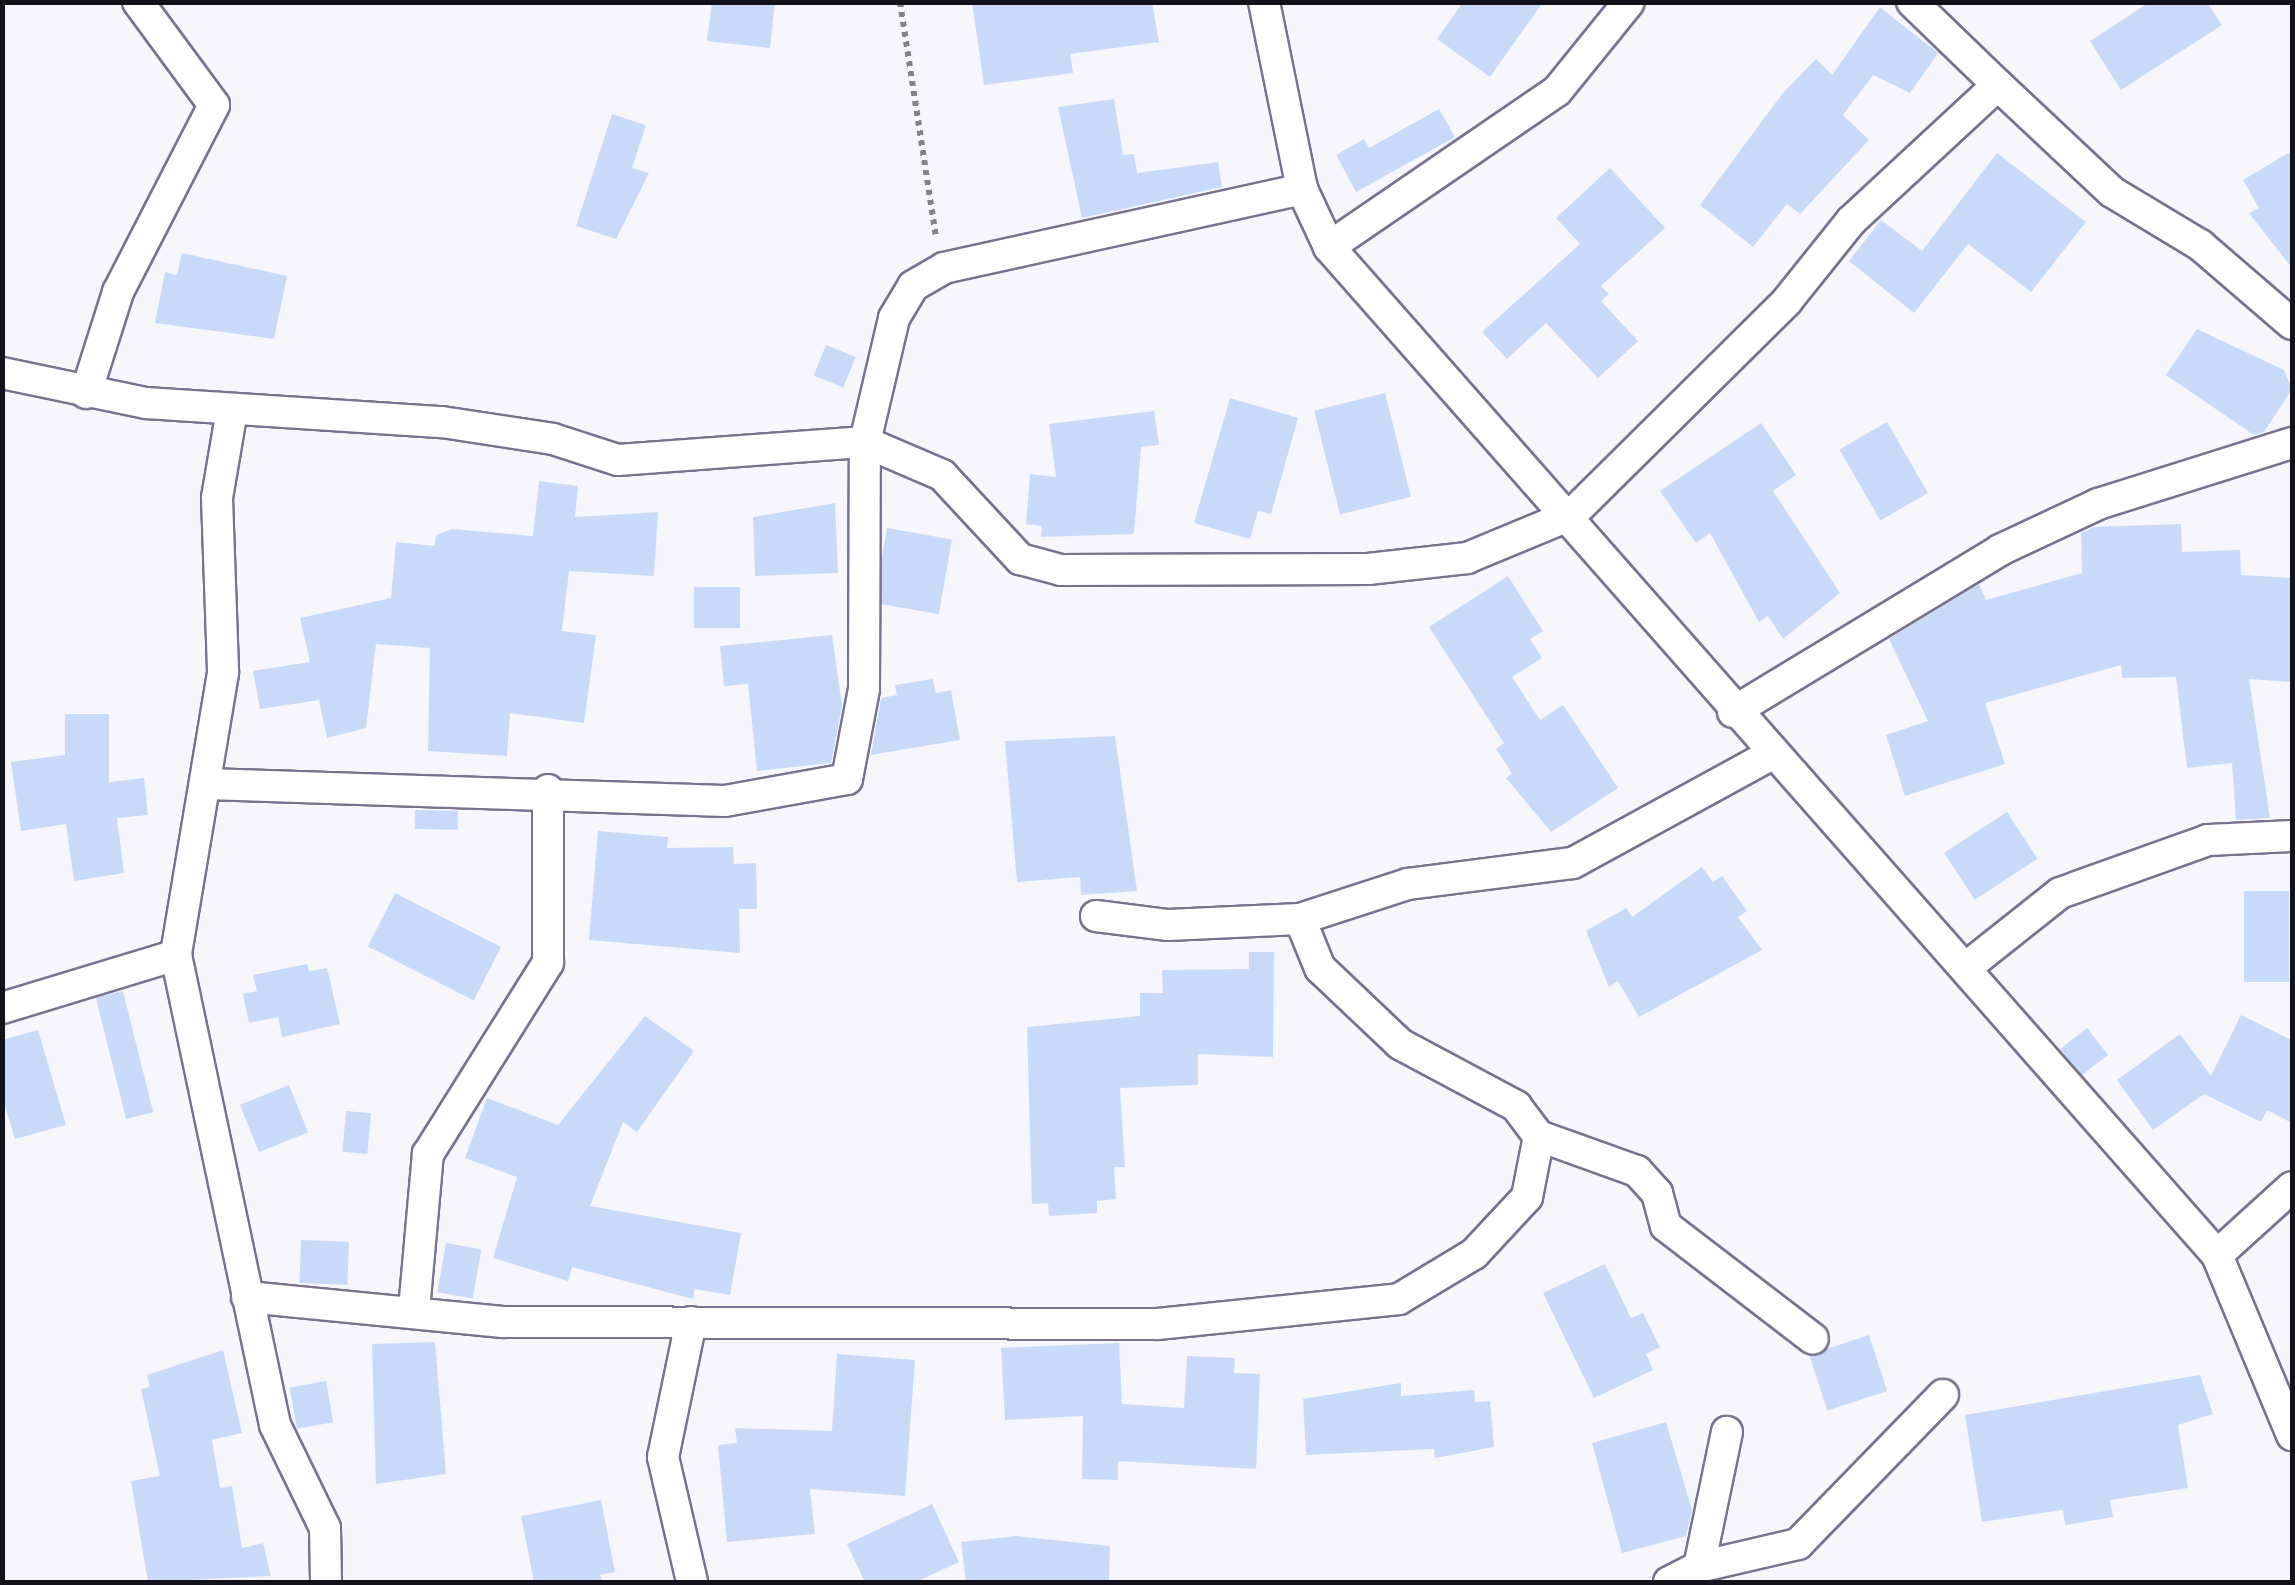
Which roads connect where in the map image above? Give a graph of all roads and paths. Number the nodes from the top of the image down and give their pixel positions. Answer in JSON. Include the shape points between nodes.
{"nodes":[{"id":1,"x":138,"y":2,"type":"edge"},
{"id":2,"x":900,"y":2,"type":"edge"},
{"id":3,"x":1264,"y":2,"type":"edge"},
{"id":4,"x":1629,"y":2,"type":"edge"},
{"id":5,"x":1912,"y":2,"type":"edge"},
{"id":6,"x":1998,"y":85,"type":"junction"},
{"id":7,"x":1302,"y":189,"type":"junction"},
{"id":8,"x":1329,"y":247,"type":"junction"},
{"id":9,"x":944,"y":268,"type":"junction"},
{"id":10,"x":2292,"y":324,"type":"edge"},
{"id":11,"x":2,"y":372,"type":"edge"},
{"id":12,"x":86,"y":393,"type":"junction"},
{"id":13,"x":232,"y":410,"type":"junction"},
{"id":14,"x":865,"y":442,"type":"junction"},
{"id":15,"x":2292,"y":443,"type":"edge"},
{"id":16,"x":1571,"y":516,"type":"junction"},
{"id":17,"x":1733,"y":712,"type":"junction"},
{"id":18,"x":1772,"y":754,"type":"junction"},
{"id":19,"x":207,"y":784,"type":"junction"},
{"id":20,"x":548,"y":790,"type":"junction"},
{"id":21,"x":2292,"y":836,"type":"edge"},
{"id":22,"x":1096,"y":916,"type":"dead end"},
{"id":23,"x":1300,"y":920,"type":"junction"},
{"id":24,"x":176,"y":955,"type":"junction"},
{"id":25,"x":1968,"y":966,"type":"junction"},
{"id":26,"x":2,"y":1008,"type":"edge"},
{"id":27,"x":1538,"y":1136,"type":"junction"},
{"id":28,"x":2292,"y":1186,"type":"edge"},
{"id":29,"x":2218,"y":1255,"type":"junction"},
{"id":30,"x":247,"y":1298,"type":"junction"},
{"id":31,"x":414,"y":1310,"type":"junction"},
{"id":32,"x":691,"y":1322,"type":"junction"},
{"id":33,"x":1814,"y":1339,"type":"dead end"},
{"id":34,"x":1942,"y":1395,"type":"dead end"},
{"id":35,"x":1728,"y":1432,"type":"dead end"},
{"id":36,"x":2292,"y":1435,"type":"edge"},
{"id":37,"x":1699,"y":1567,"type":"junction"},
{"id":38,"x":326,"y":1582,"type":"edge"},
{"id":39,"x":692,"y":1582,"type":"edge"},
{"id":40,"x":1669,"y":1582,"type":"edge"}],
"edges":[{"from":1,"to":12,"type":"street","via":[[214,105],[118,292]]},
{"from":2,"to":9,"type":"path","via":[[920,168]]},
{"from":3,"to":7,"type":"street"},
{"from":4,"to":8,"type":"street","via":[[1557,91]]},
{"from":5,"to":6,"type":"street"},
{"from":6,"to":10,"type":"street","via":[[2098,181],[2200,244]]},
{"from":6,"to":16,"type":"street","via":[[1851,221],[1787,301]]},
{"from":7,"to":8,"type":"street"},
{"from":7,"to":9,"type":"street"},
{"from":8,"to":16,"type":"street"},
{"from":9,"to":14,"type":"street","via":[[913,286],[894,318]]},
{"from":11,"to":12,"type":"street"},
{"from":12,"to":13,"type":"street"},
{"from":13,"to":14,"type":"street","via":[[442,422],[553,439],[618,460]]},
{"from":13,"to":19,"type":"street","via":[[218,498],[223,673]]},
{"from":14,"to":16,"type":"street","via":[[942,474],[1020,559],[1060,570],[1368,569],[1467,558]]},
{"from":14,"to":20,"type":"street","via":[[864,689],[847,778],[725,801]]},
{"from":15,"to":17,"type":"street","via":[[2098,504],[2000,550]]},
{"from":16,"to":17,"type":"street"},
{"from":17,"to":18,"type":"street"},
{"from":18,"to":23,"type":"street","via":[[1573,863],[1408,884]]},
{"from":18,"to":25,"type":"street"},
{"from":19,"to":20,"type":"street"},
{"from":19,"to":24,"type":"street"},
{"from":20,"to":31,"type":"street","via":[[548,963],[428,1154]]},
{"from":21,"to":25,"type":"street","via":[[2208,840],[2060,893]]},
{"from":22,"to":23,"type":"street","via":[[1168,925]]},
{"from":23,"to":27,"type":"street","via":[[1320,968],[1400,1044],[1516,1106]]},
{"from":24,"to":26,"type":"street"},
{"from":24,"to":30,"type":"street"},
{"from":25,"to":29,"type":"street"},
{"from":27,"to":32,"type":"street","via":[[1527,1197],[1474,1254],[1399,1299],[1158,1324]]},
{"from":27,"to":33,"type":"street","via":[[1637,1170],[1657,1192],[1666,1226]]},
{"from":28,"to":29,"type":"street"},
{"from":29,"to":36,"type":"street"},
{"from":30,"to":31,"type":"street"},
{"from":30,"to":38,"type":"street","via":[[275,1425],[325,1528]]},
{"from":31,"to":32,"type":"street","via":[[503,1322]]},
{"from":32,"to":39,"type":"street","via":[[663,1457]]},
{"from":34,"to":37,"type":"street","via":[[1798,1544]]},
{"from":35,"to":37,"type":"street"},
{"from":37,"to":40,"type":"street"}]}
